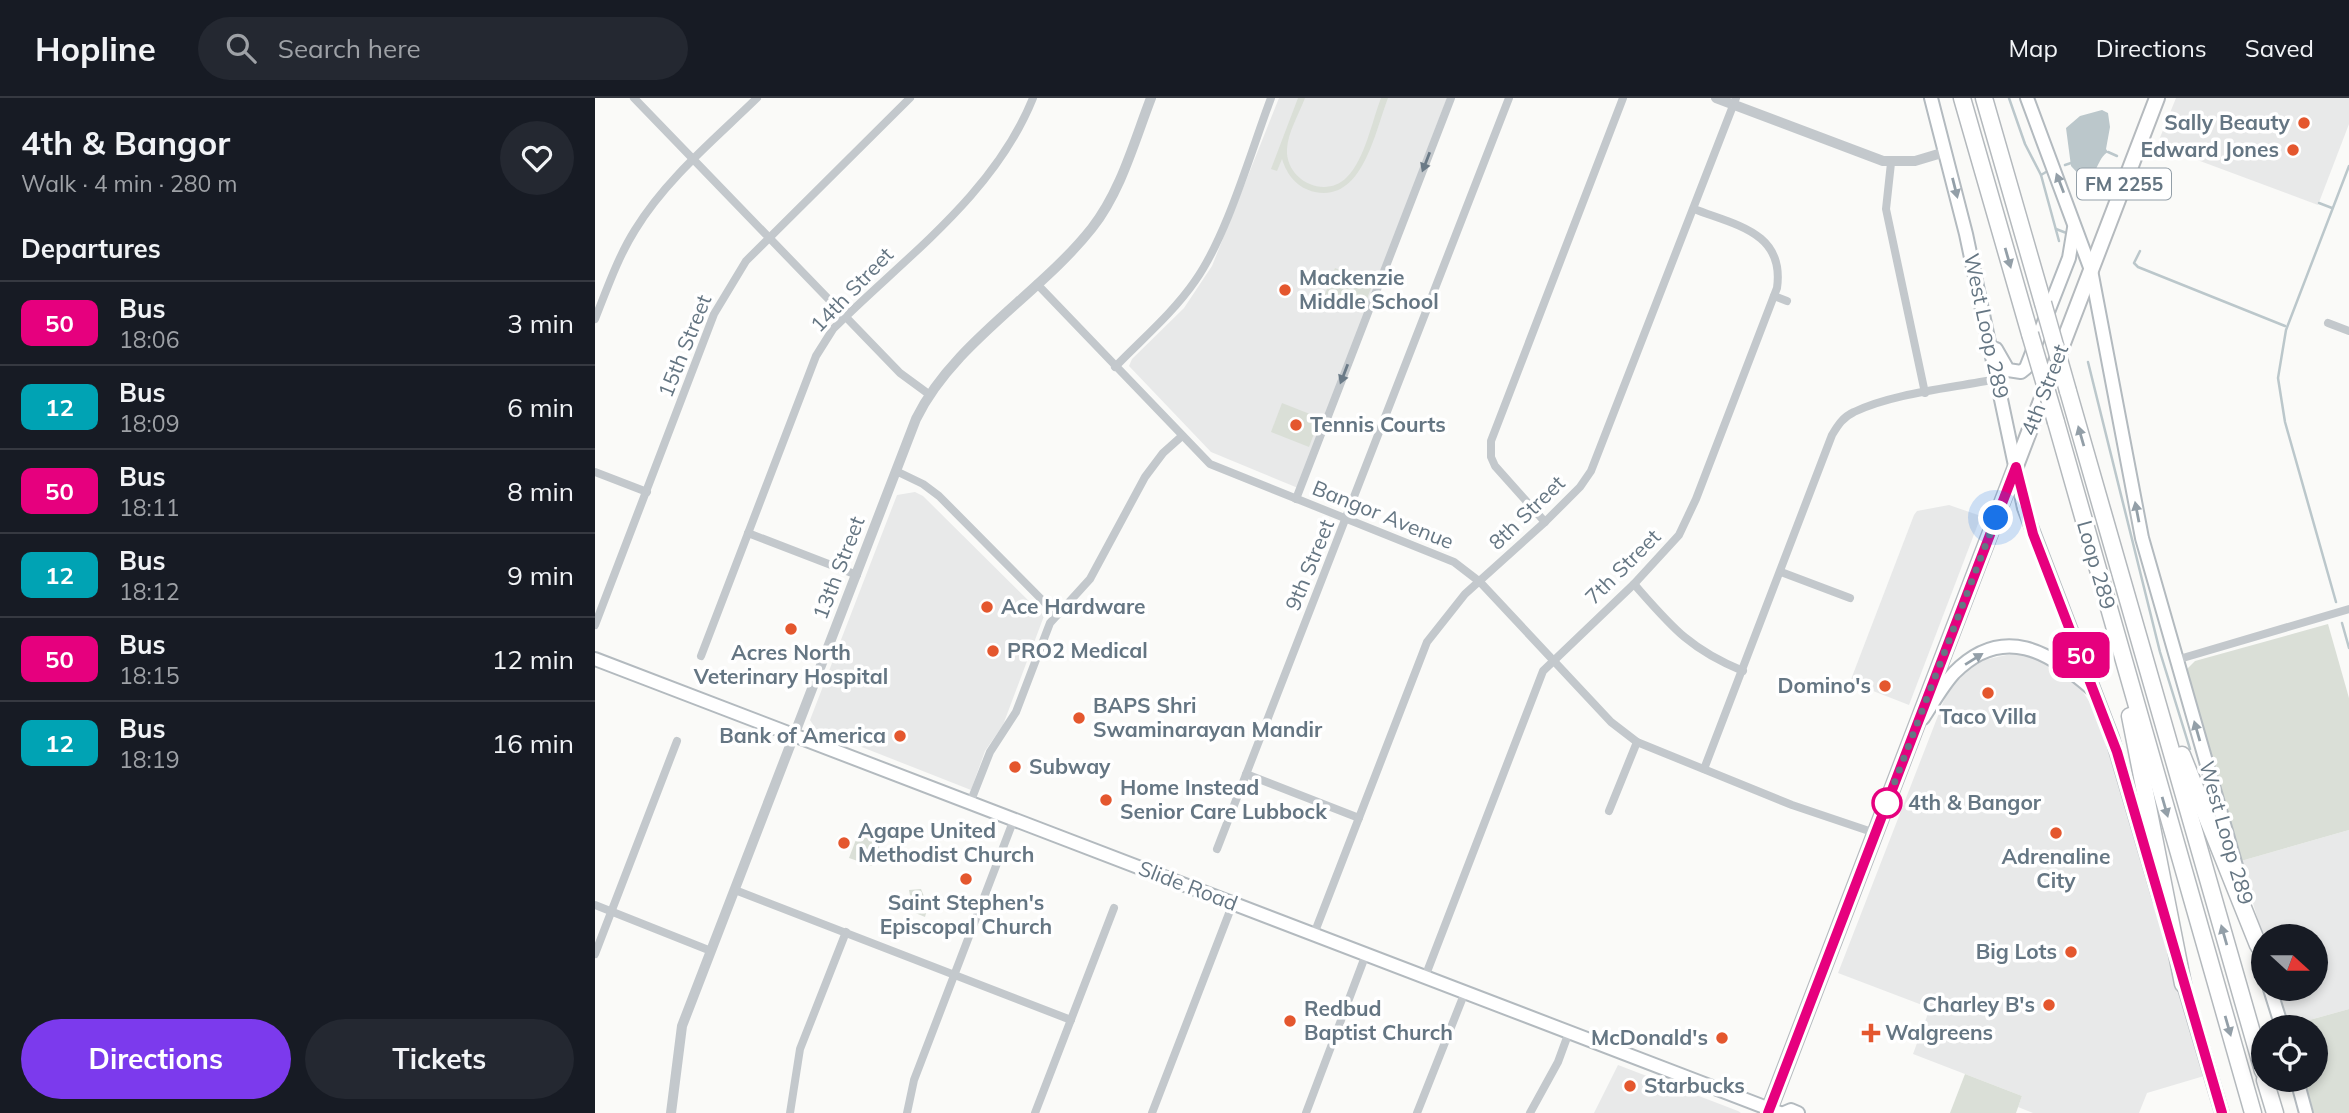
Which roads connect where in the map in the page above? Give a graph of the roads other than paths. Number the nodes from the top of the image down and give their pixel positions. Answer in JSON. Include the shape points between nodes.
{"nodes":[{"id":1,"x":634,"y":98,"type":"edge"},
{"id":2,"x":757,"y":98,"type":"edge"},
{"id":3,"x":910,"y":98,"type":"edge"},
{"id":4,"x":1033,"y":98,"type":"edge"},
{"id":5,"x":1151,"y":98,"type":"edge"},
{"id":6,"x":1271,"y":98,"type":"edge"},
{"id":7,"x":1451,"y":98,"type":"edge"},
{"id":8,"x":1509,"y":98,"type":"edge"},
{"id":9,"x":1623,"y":98,"type":"edge"},
{"id":10,"x":1716,"y":98,"type":"edge"},
{"id":11,"x":1931,"y":98,"type":"edge"},
{"id":12,"x":1962,"y":98,"type":"edge"},
{"id":13,"x":1984,"y":98,"type":"edge"},
{"id":14,"x":2027,"y":98,"type":"edge"},
{"id":15,"x":2157,"y":98,"type":"edge"},
{"id":16,"x":1735,"y":101,"type":"edge"},
{"id":17,"x":1945,"y":152,"type":"junction"},
{"id":18,"x":695,"y":159,"type":"junction"},
{"id":19,"x":1891,"y":163,"type":"junction"},
{"id":20,"x":1694,"y":209,"type":"junction"},
{"id":21,"x":2075,"y":220,"type":"junction"},
{"id":22,"x":770,"y":238,"type":"junction"},
{"id":23,"x":2091,"y":270,"type":"junction"},
{"id":24,"x":1912,"y":278,"type":"dead end"},
{"id":25,"x":1901,"y":280,"type":"junction"},
{"id":26,"x":1037,"y":284,"type":"junction"},
{"id":27,"x":1775,"y":296,"type":"junction"},
{"id":28,"x":1787,"y":301,"type":"dead end"},
{"id":29,"x":1982,"y":306,"type":"junction"},
{"id":30,"x":846,"y":316,"type":"junction"},
{"id":31,"x":595,"y":319,"type":"edge"},
{"id":32,"x":2329,"y":323,"type":"dead end"},
{"id":33,"x":2349,"y":331,"type":"edge"},
{"id":34,"x":1115,"y":367,"type":"junction"},
{"id":35,"x":1996,"y":379,"type":"junction"},
{"id":36,"x":1925,"y":393,"type":"junction"},
{"id":37,"x":930,"y":395,"type":"junction"},
{"id":38,"x":1182,"y":436,"type":"junction"},
{"id":39,"x":2016,"y":467,"type":"junction"},
{"id":40,"x":896,"y":471,"type":"junction"},
{"id":41,"x":595,"y":472,"type":"edge"},
{"id":42,"x":647,"y":492,"type":"junction"},
{"id":43,"x":1296,"y":499,"type":"junction"},
{"id":44,"x":1348,"y":519,"type":"junction"},
{"id":45,"x":1545,"y":522,"type":"junction"},
{"id":46,"x":748,"y":533,"type":"junction"},
{"id":47,"x":1780,"y":572,"type":"junction"},
{"id":48,"x":857,"y":575,"type":"junction"},
{"id":49,"x":1480,"y":582,"type":"junction"},
{"id":50,"x":1634,"y":584,"type":"junction"},
{"id":51,"x":1850,"y":598,"type":"dead end"},
{"id":52,"x":2349,"y":609,"type":"edge"},
{"id":53,"x":1056,"y":614,"type":"junction"},
{"id":54,"x":2113,"y":624,"type":"junction"},
{"id":55,"x":595,"y":625,"type":"edge"},
{"id":56,"x":2140,"y":643,"type":"junction"},
{"id":57,"x":701,"y":656,"type":"dead end"},
{"id":58,"x":595,"y":659,"type":"edge"},
{"id":59,"x":1552,"y":660,"type":"junction"},
{"id":60,"x":2176,"y":660,"type":"junction"},
{"id":61,"x":1743,"y":671,"type":"junction"},
{"id":62,"x":2096,"y":693,"type":"junction"},
{"id":63,"x":1915,"y":730,"type":"junction"},
{"id":64,"x":794,"y":735,"type":"junction"},
{"id":65,"x":677,"y":741,"type":"dead end"},
{"id":66,"x":1637,"y":742,"type":"junction"},
{"id":67,"x":1704,"y":769,"type":"junction"},
{"id":68,"x":1246,"y":774,"type":"junction"},
{"id":69,"x":970,"y":803,"type":"junction"},
{"id":70,"x":1609,"y":811,"type":"dead end"},
{"id":71,"x":1359,"y":818,"type":"junction"},
{"id":72,"x":1014,"y":819,"type":"junction"},
{"id":73,"x":1875,"y":833,"type":"junction"},
{"id":74,"x":1217,"y":849,"type":"dead end"},
{"id":75,"x":735,"y":890,"type":"junction"},
{"id":76,"x":1233,"y":903,"type":"junction"},
{"id":77,"x":595,"y":905,"type":"edge"},
{"id":78,"x":1114,"y":908,"type":"dead end"},
{"id":79,"x":611,"y":912,"type":"junction"},
{"id":80,"x":2252,"y":924,"type":"edge"},
{"id":81,"x":2251,"y":927,"type":"edge"},
{"id":82,"x":846,"y":932,"type":"junction"},
{"id":83,"x":1314,"y":934,"type":"junction"},
{"id":84,"x":711,"y":951,"type":"junction"},
{"id":85,"x":595,"y":954,"type":"edge"},
{"id":86,"x":1366,"y":954,"type":"junction"},
{"id":87,"x":954,"y":974,"type":"junction"},
{"id":88,"x":1425,"y":977,"type":"junction"},
{"id":89,"x":2183,"y":984,"type":"junction"},
{"id":90,"x":1465,"y":992,"type":"junction"},
{"id":91,"x":1071,"y":1020,"type":"junction"},
{"id":92,"x":2251,"y":1029,"type":"edge"},
{"id":93,"x":1569,"y":1032,"type":"junction"},
{"id":94,"x":2269,"y":1092,"type":"edge"},
{"id":95,"x":2300,"y":1092,"type":"edge"},
{"id":96,"x":1775,"y":1112,"type":"edge"},
{"id":97,"x":671,"y":1113,"type":"edge"},
{"id":98,"x":790,"y":1113,"type":"edge"},
{"id":99,"x":907,"y":1113,"type":"edge"},
{"id":100,"x":1035,"y":1113,"type":"edge"},
{"id":101,"x":1152,"y":1113,"type":"edge"},
{"id":102,"x":1306,"y":1113,"type":"edge"},
{"id":103,"x":1417,"y":1113,"type":"edge"},
{"id":104,"x":1530,"y":1113,"type":"edge"},
{"id":105,"x":1798,"y":1113,"type":"edge"},
{"id":106,"x":2222,"y":1113,"type":"edge"},
{"id":107,"x":2253,"y":1113,"type":"edge"},
{"id":108,"x":2275,"y":1113,"type":"edge"},
{"id":109,"x":2306,"y":1113,"type":"edge"}],
"edges":[{"from":1,"to":18,"type":"street"},
{"from":2,"to":18,"type":"street"},
{"from":3,"to":22,"type":"street","name":"15th Street"},
{"from":4,"to":30,"type":"street","name":"14th Street","via":[[1007,150],[978,190]]},
{"from":5,"to":26,"type":"street","name":"13th Street","via":[[1105,209],[1076,247]]},
{"from":6,"to":34,"type":"street","via":[[1219,234],[1196,280]]},
{"from":7,"to":43,"type":"street","one_way":true},
{"from":8,"to":44,"type":"street","name":"9th Street"},
{"from":9,"to":45,"type":"street","via":[[1491,441],[1495,466]]},
{"from":10,"to":16,"type":"street"},
{"from":11,"to":17,"type":"main road","name":"West Loop 289"},
{"from":12,"to":54,"type":"highway","name":"Loop 289","one_way":true,"bridge":true},
{"from":56,"to":13,"type":"highway","name":"Loop 289","one_way":true,"bridge":true},
{"from":21,"to":14,"type":"main road","name":"West Loop 289","one_way":true},
{"from":15,"to":23,"type":"main road","name":"4th Street","number":"FM 2255"},
{"from":16,"to":19,"type":"street"},
{"from":16,"to":20,"type":"street","name":"8th Street"},
{"from":17,"to":19,"type":"street"},
{"from":17,"to":29,"type":"main road","name":"West Loop 289","one_way":true},
{"from":18,"to":22,"type":"street"},
{"from":18,"to":31,"type":"street","via":[[664,189],[633,231]]},
{"from":19,"to":25,"type":"street","via":[[1887,209]]},
{"from":20,"to":27,"type":"street","name":"7th Street","via":[[1764,240],[1778,266]]},
{"from":20,"to":45,"type":"street","name":"8th Street","via":[[1602,449],[1580,487]]},
{"from":21,"to":23,"type":"main road","name":"West Loop 289"},
{"from":21,"to":29,"type":"main road","via":[[2069,258],[2021,372],[2008,370],[2000,360]]},
{"from":22,"to":30,"type":"street"},
{"from":22,"to":42,"type":"street","name":"15th Street","via":[[746,261],[714,314]]},
{"from":23,"to":39,"type":"main road","name":"4th Street","number":"FM 2255"},
{"from":60,"to":23,"type":"main road","name":"West Loop 289","one_way":true,"via":[[2142,538]]},
{"from":24,"to":25,"type":"street"},
{"from":25,"to":36,"type":"street"},
{"from":26,"to":34,"type":"street","name":"Bangor Avenue"},
{"from":26,"to":37,"type":"street","name":"13th Street"},
{"from":27,"to":28,"type":"street"},
{"from":27,"to":50,"type":"street","name":"7th Street","via":[[1688,521],[1668,550]]},
{"from":29,"to":35,"type":"main road","name":"West Loop 289"},
{"from":30,"to":37,"type":"street","via":[[900,373]]},
{"from":30,"to":46,"type":"street","name":"14th Street","via":[[816,356]]},
{"from":32,"to":33,"type":"street"},
{"from":34,"to":38,"type":"street","name":"Bangor Avenue"},
{"from":35,"to":36,"type":"street"},
{"from":35,"to":39,"type":"main road","name":"West Loop 289"},
{"from":36,"to":47,"type":"street","via":[[1865,408],[1841,420]]},
{"from":37,"to":40,"type":"street","name":"13th Street"},
{"from":38,"to":43,"type":"street","name":"Bangor Avenue","via":[[1210,464]]},
{"from":38,"to":53,"type":"street","via":[[1146,477],[1090,579]]},
{"from":39,"to":62,"type":"main road","name":"West Loop 289","via":[[2033,534]]},
{"from":39,"to":63,"type":"main road","name":"4th Street","number":"FM 2255"},
{"from":40,"to":48,"type":"street","name":"13th Street"},
{"from":40,"to":53,"type":"street","via":[[939,496]]},
{"from":41,"to":42,"type":"street"},
{"from":42,"to":55,"type":"street","name":"15th Street"},
{"from":43,"to":44,"type":"street","name":"Bangor Avenue"},
{"from":44,"to":49,"type":"street","name":"Bangor Avenue","via":[[1432,551]]},
{"from":44,"to":68,"type":"street","name":"9th Street"},
{"from":45,"to":49,"type":"street","name":"8th Street"},
{"from":46,"to":48,"type":"street"},
{"from":46,"to":57,"type":"street","name":"14th Street"},
{"from":47,"to":51,"type":"street"},
{"from":47,"to":61,"type":"street"},
{"from":48,"to":64,"type":"street","name":"13th Street"},
{"from":49,"to":59,"type":"street","name":"Bangor Avenue"},
{"from":49,"to":71,"type":"street","name":"8th Street","via":[[1451,609],[1427,642]]},
{"from":50,"to":59,"type":"street","name":"7th Street"},
{"from":50,"to":61,"type":"street","via":[[1691,645]]},
{"from":52,"to":60,"type":"street"},
{"from":53,"to":69,"type":"street","via":[[1016,712],[990,752]]},
{"from":54,"to":89,"type":"highway"},
{"from":54,"to":107,"type":"highway","name":"Loop 289","one_way":true},
{"from":56,"to":81,"type":"highway"},
{"from":92,"to":56,"type":"highway","name":"Loop 289","one_way":true},
{"from":58,"to":64,"type":"main road","name":"Slide Road"},
{"from":59,"to":66,"type":"street","name":"Bangor Avenue","via":[[1611,722]]},
{"from":59,"to":88,"type":"street","name":"7th Street","via":[[1543,671]]},
{"from":80,"to":60,"type":"main road","name":"West Loop 289","one_way":true},
{"from":61,"to":67,"type":"street"},
{"from":63,"to":62,"type":"main road","one_way":true,"via":[[1954,673],[1996,649],[2024,648],[2051,657]]},
{"from":62,"to":89,"type":"main road","name":"West Loop 289"},
{"from":63,"to":73,"type":"main road","name":"4th Street","number":"FM 2255"},
{"from":64,"to":69,"type":"main road","name":"Slide Road"},
{"from":64,"to":75,"type":"street","name":"13th Street"},
{"from":65,"to":79,"type":"street"},
{"from":66,"to":67,"type":"street","name":"Bangor Avenue"},
{"from":66,"to":70,"type":"street"},
{"from":67,"to":73,"type":"street","name":"Bangor Avenue"},
{"from":68,"to":71,"type":"street"},
{"from":68,"to":74,"type":"street","name":"9th Street"},
{"from":69,"to":72,"type":"main road","name":"Slide Road"},
{"from":71,"to":83,"type":"street","name":"8th Street"},
{"from":72,"to":76,"type":"main road","name":"Slide Road"},
{"from":72,"to":87,"type":"street"},
{"from":73,"to":96,"type":"main road","name":"4th Street","number":"FM 2255"},
{"from":75,"to":82,"type":"street"},
{"from":75,"to":84,"type":"street","name":"13th Street"},
{"from":76,"to":83,"type":"main road","name":"Slide Road"},
{"from":76,"to":101,"type":"street"},
{"from":77,"to":79,"type":"street"},
{"from":78,"to":91,"type":"street"},
{"from":79,"to":84,"type":"street"},
{"from":79,"to":85,"type":"street"},
{"from":82,"to":87,"type":"street"},
{"from":82,"to":98,"type":"street","via":[[800,1049]]},
{"from":83,"to":86,"type":"main road","name":"Slide Road"},
{"from":84,"to":97,"type":"street","name":"13th Street","via":[[682,1026]]},
{"from":86,"to":88,"type":"main road","name":"Slide Road"},
{"from":86,"to":102,"type":"street"},
{"from":87,"to":91,"type":"street"},
{"from":87,"to":99,"type":"street","via":[[914,1080]]},
{"from":88,"to":90,"type":"main road","name":"Slide Road"},
{"from":89,"to":106,"type":"main road","name":"West Loop 289"},
{"from":90,"to":93,"type":"main road","name":"Slide Road"},
{"from":90,"to":103,"type":"street"},
{"from":91,"to":100,"type":"street"},
{"from":93,"to":96,"type":"main road","name":"Slide Road"},
{"from":93,"to":104,"type":"street"},
{"from":94,"to":108,"type":"highway"},
{"from":95,"to":109,"type":"main road"},
{"from":96,"to":105,"type":"main road","name":"Slide Road"}]}
